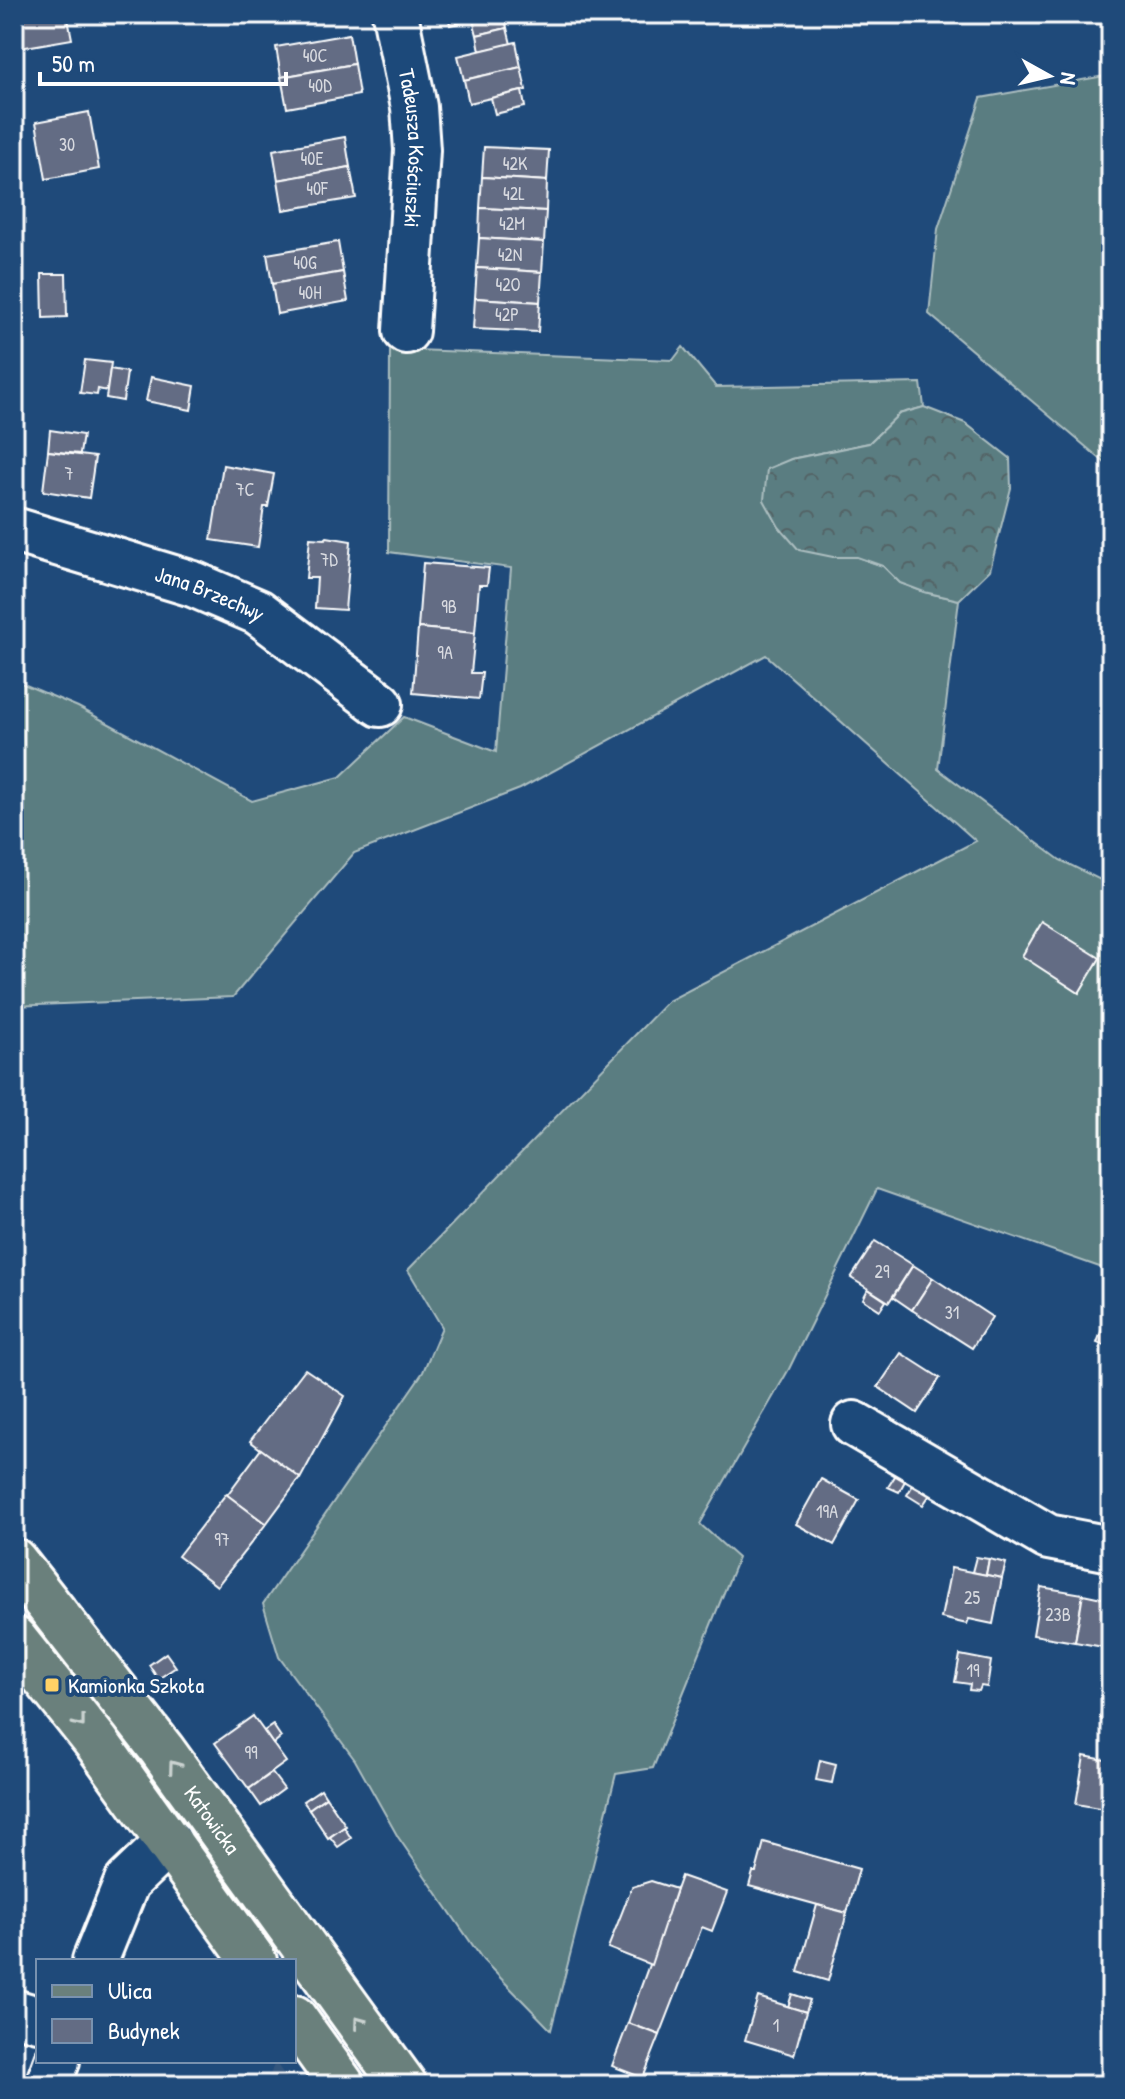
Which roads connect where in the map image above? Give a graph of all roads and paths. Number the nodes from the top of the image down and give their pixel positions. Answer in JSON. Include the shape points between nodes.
{"nodes":[{"id":1,"x":395,"y":14,"type":"edge"},
{"id":2,"x":406,"y":331,"type":"dead end"},
{"id":3,"x":14,"y":530,"type":"edge"},
{"id":4,"x":380,"y":704,"type":"dead end"},
{"id":5,"x":854,"y":1424,"type":"dead end"},
{"id":6,"x":1111,"y":1549,"type":"edge"},
{"id":7,"x":14,"y":1561,"type":"edge"},
{"id":8,"x":14,"y":1639,"type":"edge"},
{"id":9,"x":169,"y":1842,"type":"junction"},
{"id":10,"x":96,"y":1959,"type":"edge"},
{"id":11,"x":253,"y":1959,"type":"edge"},
{"id":12,"x":14,"y":2012,"type":"edge"},
{"id":13,"x":36,"y":2018,"type":"edge"},
{"id":14,"x":296,"y":2021,"type":"edge"},
{"id":15,"x":56,"y":2063,"type":"edge"},
{"id":16,"x":48,"y":2085,"type":"edge"},
{"id":17,"x":342,"y":2085,"type":"edge"},
{"id":18,"x":404,"y":2085,"type":"edge"}],
"edges":[{"from":1,"to":2,"type":"street","name":"Tadeusza Kościuszki","via":[[417,150]]},
{"from":3,"to":4,"type":"street","name":"Jana Brzechwy","via":[[193,584],[258,612]]},
{"from":5,"to":6,"type":"street","via":[[1048,1537]]},
{"from":18,"to":7,"type":"main road","name":"Katowicka","one_way":true,"via":[[162,1750]]},
{"from":8,"to":9,"type":"main road","one_way":true},
{"from":9,"to":10,"type":"street","via":[[127,1882]]},
{"from":9,"to":11,"type":"main road"},
{"from":12,"to":13,"type":"street"},
{"from":14,"to":17,"type":"main road"},
{"from":15,"to":16,"type":"street"}]}
